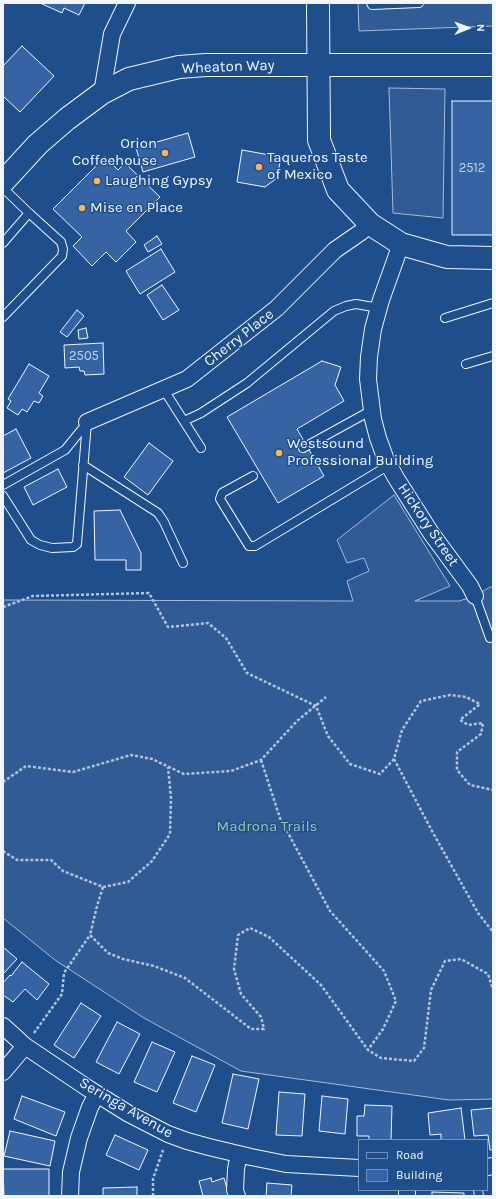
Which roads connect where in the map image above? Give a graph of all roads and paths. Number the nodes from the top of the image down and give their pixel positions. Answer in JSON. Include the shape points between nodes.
{"nodes":[{"id":1,"x":127,"y":3,"type":"edge"},
{"id":2,"x":318,"y":3,"type":"edge"},
{"id":3,"x":371,"y":3,"type":"edge"},
{"id":4,"x":419,"y":3,"type":"edge"},
{"id":5,"x":318,"y":65,"type":"junction"},
{"id":6,"x":493,"y":65,"type":"edge"},
{"id":7,"x":102,"y":93,"type":"junction"},
{"id":8,"x":3,"y":182,"type":"edge"},
{"id":9,"x":3,"y":188,"type":"edge"},
{"id":10,"x":29,"y":213,"type":"junction"},
{"id":11,"x":370,"y":224,"type":"junction"},
{"id":12,"x":3,"y":243,"type":"edge"},
{"id":13,"x":401,"y":244,"type":"junction"},
{"id":14,"x":493,"y":258,"type":"edge"},
{"id":15,"x":493,"y":303,"type":"edge"},
{"id":16,"x":379,"y":308,"type":"junction"},
{"id":17,"x":3,"y":317,"type":"edge"},
{"id":18,"x":445,"y":318,"type":"dead end"},
{"id":19,"x":493,"y":356,"type":"edge"},
{"id":20,"x":466,"y":364,"type":"dead end"},
{"id":21,"x":164,"y":390,"type":"junction"},
{"id":22,"x":372,"y":410,"type":"junction"},
{"id":23,"x":184,"y":421,"type":"junction"},
{"id":24,"x":88,"y":422,"type":"junction"},
{"id":25,"x":200,"y":448,"type":"dead end"},
{"id":26,"x":303,"y":448,"type":"dead end"},
{"id":27,"x":389,"y":465,"type":"junction"},
{"id":28,"x":83,"y":466,"type":"junction"},
{"id":29,"x":252,"y":476,"type":"dead end"},
{"id":30,"x":3,"y":485,"type":"edge"},
{"id":31,"x":3,"y":496,"type":"edge"},
{"id":32,"x":183,"y":563,"type":"dead end"},
{"id":33,"x":475,"y":596,"type":"joint"},
{"id":34,"x":3,"y":607,"type":"edge"},
{"id":35,"x":490,"y":638,"type":"dead end"},
{"id":36,"x":326,"y":696,"type":"dead end"},
{"id":37,"x":316,"y":706,"type":"junction"},
{"id":38,"x":394,"y":759,"type":"junction"},
{"id":39,"x":261,"y":760,"type":"junction"},
{"id":40,"x":168,"y":766,"type":"junction"},
{"id":41,"x":3,"y":782,"type":"edge"},
{"id":42,"x":493,"y":790,"type":"edge"},
{"id":43,"x":3,"y":852,"type":"edge"},
{"id":44,"x":103,"y":887,"type":"junction"},
{"id":45,"x":493,"y":932,"type":"edge"},
{"id":46,"x":90,"y":935,"type":"junction"},
{"id":47,"x":493,"y":990,"type":"edge"},
{"id":48,"x":3,"y":1026,"type":"edge"},
{"id":49,"x":25,"y":1046,"type":"junction"},
{"id":50,"x":368,"y":1050,"type":"junction"},
{"id":51,"x":3,"y":1072,"type":"edge"},
{"id":52,"x":97,"y":1094,"type":"junction"},
{"id":53,"x":168,"y":1134,"type":"junction"},
{"id":54,"x":239,"y":1154,"type":"junction"},
{"id":55,"x":358,"y":1168,"type":"edge"},
{"id":56,"x":70,"y":1196,"type":"edge"},
{"id":57,"x":153,"y":1196,"type":"edge"},
{"id":58,"x":237,"y":1196,"type":"edge"}],
"edges":[{"from":1,"to":7,"type":"street","via":[[112,34]]},
{"from":2,"to":5,"type":"main road"},
{"from":3,"to":4,"type":"lane"},
{"from":5,"to":6,"type":"main road","name":"Wheaton Way"},
{"from":5,"to":7,"type":"main road","name":"Wheaton Way","via":[[178,67],[129,79]]},
{"from":5,"to":11,"type":"main road","via":[[319,140],[338,190]]},
{"from":7,"to":8,"type":"main road","name":"Wheaton Way","via":[[38,144]]},
{"from":9,"to":10,"type":"lane"},
{"from":10,"to":12,"type":"lane"},
{"from":10,"to":17,"type":"lane","via":[[61,242],[62,256]]},
{"from":11,"to":13,"type":"main road"},
{"from":11,"to":21,"type":"street","name":"Cherry Place","via":[[335,250],[277,308],[187,378]]},
{"from":13,"to":14,"type":"main road","via":[[447,257]]},
{"from":13,"to":16,"type":"street","name":"Hickory Street"},
{"from":15,"to":18,"type":"lane"},
{"from":16,"to":22,"type":"street","name":"Hickory Street","via":[[369,357],[368,379]]},
{"from":16,"to":23,"type":"lane","via":[[356,304],[334,311],[247,383]]},
{"from":19,"to":20,"type":"lane"},
{"from":21,"to":23,"type":"lane"},
{"from":21,"to":24,"type":"street","name":"Cherry Place"},
{"from":22,"to":26,"type":"lane"},
{"from":22,"to":27,"type":"street","name":"Hickory Street","via":[[378,438]]},
{"from":23,"to":25,"type":"lane"},
{"from":24,"to":28,"type":"lane"},
{"from":24,"to":30,"type":"lane","via":[[65,450]]},
{"from":27,"to":29,"type":"lane","via":[[255,546],[249,546],[220,498],[222,493]]},
{"from":27,"to":33,"type":"street","name":"Hickory Street","via":[[427,527]]},
{"from":28,"to":31,"type":"lane","via":[[77,544],[73,547],[52,548],[32,540]]},
{"from":28,"to":32,"type":"lane","via":[[158,513]]},
{"from":33,"to":35,"type":"lane"},
{"from":34,"to":37,"type":"path","via":[[33,596],[149,593],[168,627],[208,623],[226,638],[247,673]]},
{"from":36,"to":37,"type":"path"},
{"from":37,"to":38,"type":"path","via":[[328,736],[350,764],[380,774]]},
{"from":37,"to":39,"type":"path","via":[[297,721]]},
{"from":38,"to":42,"type":"path","via":[[402,730],[421,701],[450,695],[466,697],[480,704],[460,720],[468,725],[483,723],[481,734],[457,752],[457,770],[470,785]]},
{"from":38,"to":45,"type":"path","via":[[478,913]]},
{"from":39,"to":40,"type":"path","via":[[232,772],[184,774]]},
{"from":39,"to":50,"type":"path","via":[[280,818],[330,911],[384,971],[396,1001],[384,1029]]},
{"from":40,"to":41,"type":"path","via":[[152,759],[131,755],[73,772],[26,766]]},
{"from":40,"to":44,"type":"path","via":[[171,798],[170,834],[152,861],[128,882]]},
{"from":43,"to":44,"type":"path","via":[[17,860],[51,860],[63,871]]},
{"from":44,"to":46,"type":"path"},
{"from":46,"to":49,"type":"path","via":[[64,973],[62,994]]},
{"from":46,"to":50,"type":"path","via":[[108,953],[185,978],[251,1029],[264,1029],[261,1017],[241,994],[234,969],[238,935],[250,928],[269,937],[321,985]]},
{"from":47,"to":50,"type":"path","via":[[488,974],[461,959],[445,961],[431,990],[424,1048],[414,1061],[381,1058]]},
{"from":48,"to":49,"type":"street","name":"Seringa Avenue"},
{"from":49,"to":51,"type":"street"},
{"from":49,"to":52,"type":"street","name":"Seringa Avenue"},
{"from":52,"to":53,"type":"street","name":"Seringa Avenue"},
{"from":52,"to":56,"type":"street","via":[[79,1138],[71,1172]]},
{"from":53,"to":54,"type":"street","name":"Seringa Avenue"},
{"from":53,"to":57,"type":"path","via":[[153,1179]]},
{"from":54,"to":55,"type":"street","name":"Seringa Avenue","via":[[286,1164]]},
{"from":54,"to":58,"type":"street","via":[[236,1169]]}]}
